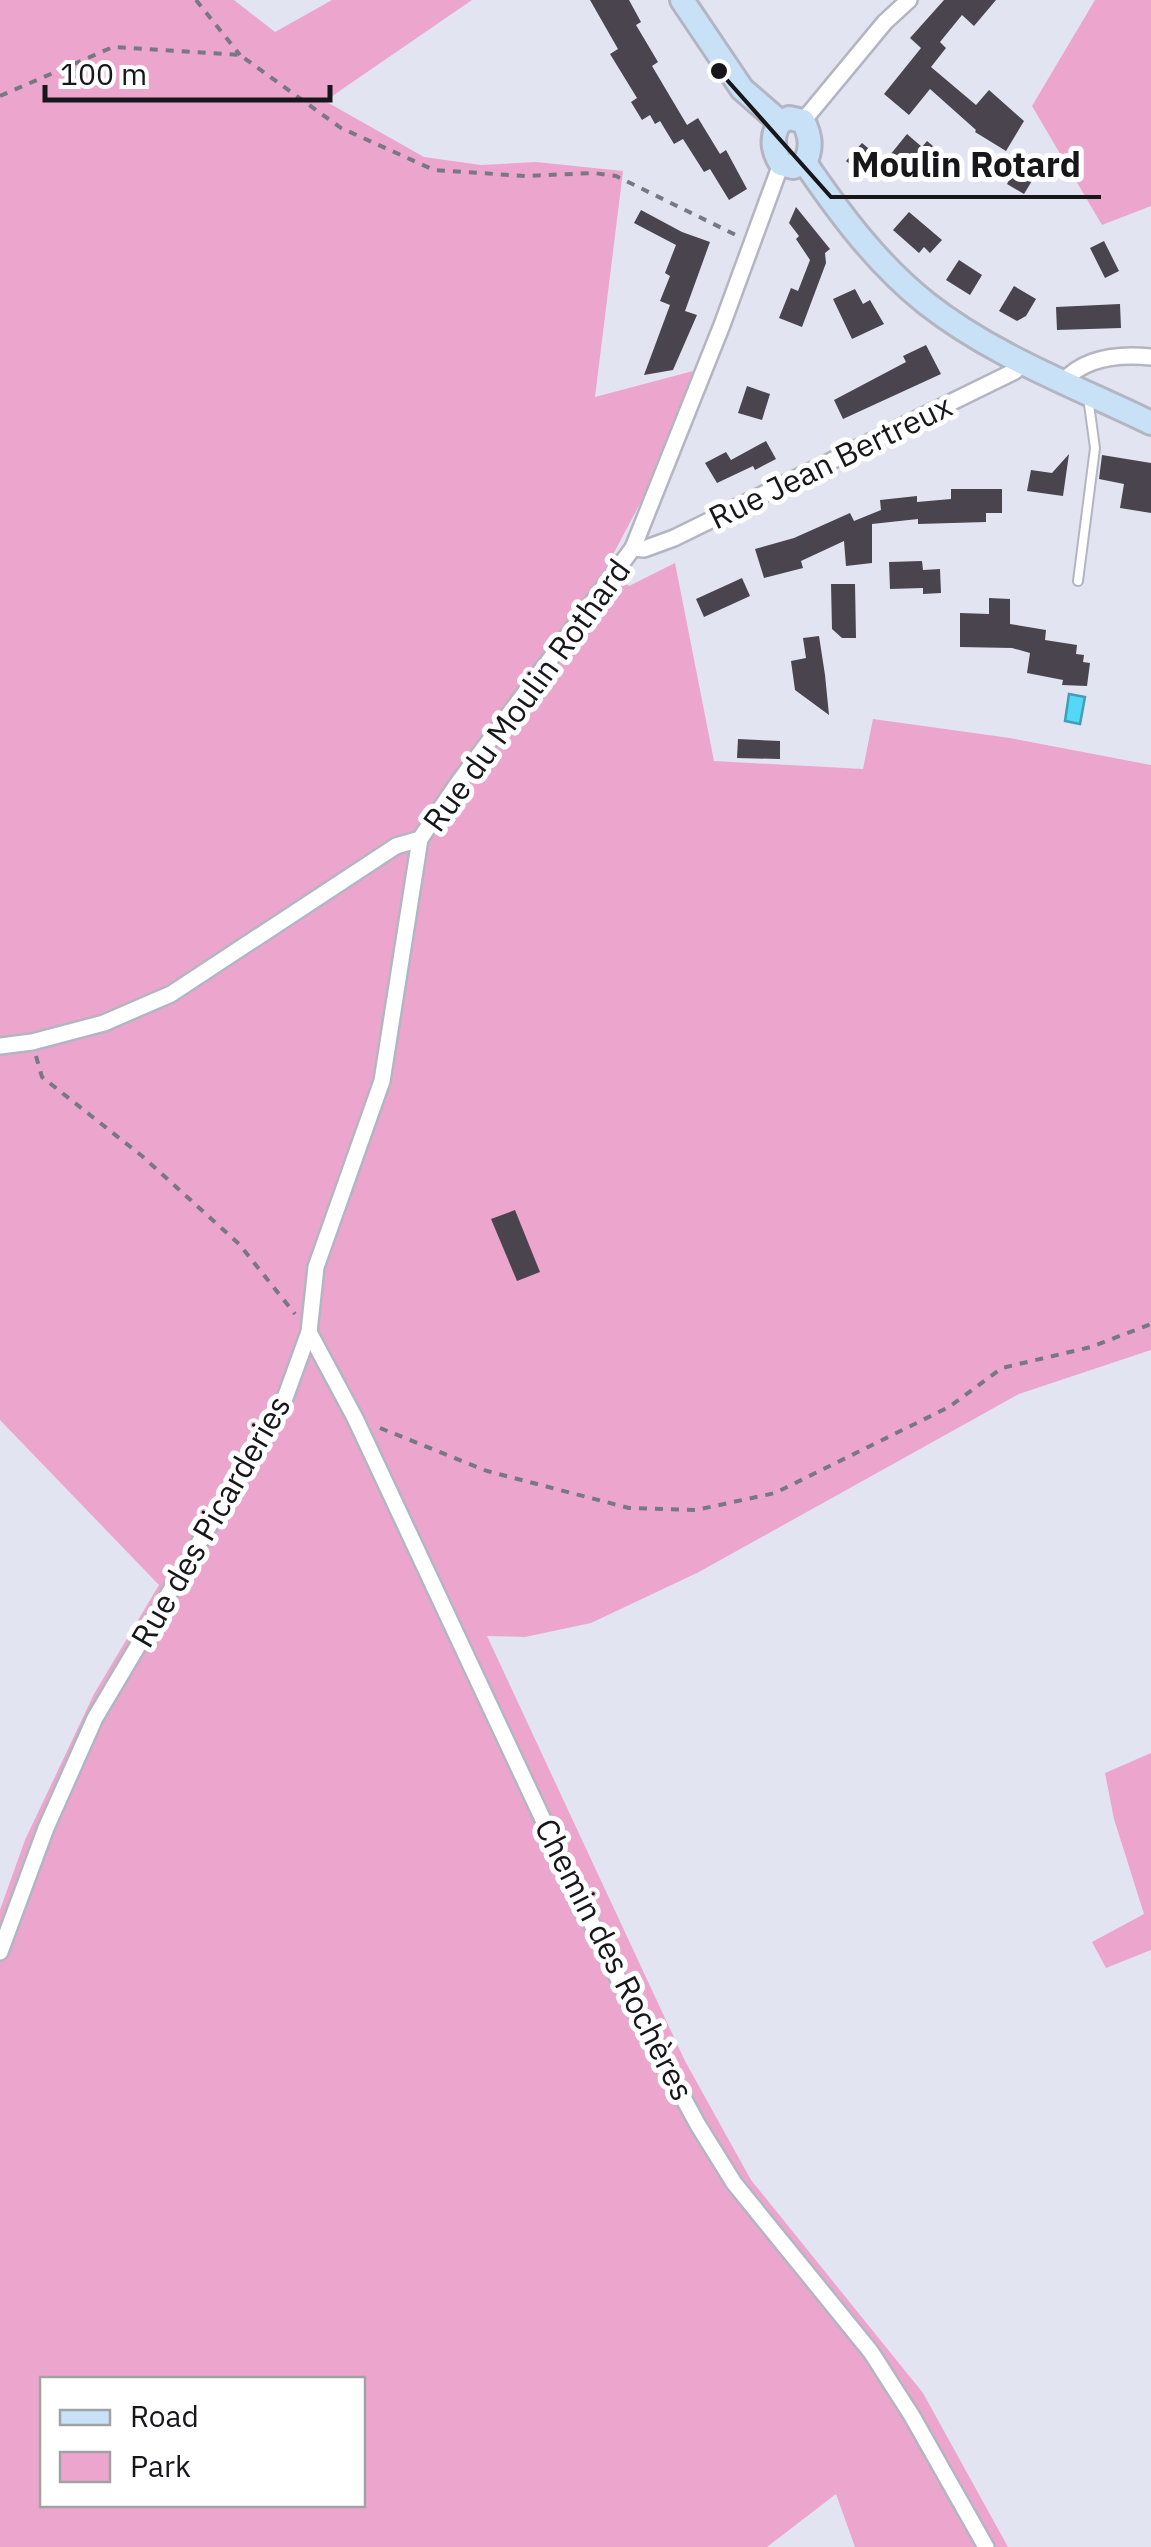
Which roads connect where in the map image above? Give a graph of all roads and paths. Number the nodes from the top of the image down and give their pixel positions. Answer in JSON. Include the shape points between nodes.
{"nodes":[{"id":1,"x":196,"y":0,"type":"edge"},
{"id":2,"x":682,"y":0,"type":"edge"},
{"id":3,"x":909,"y":0,"type":"edge"},
{"id":4,"x":240,"y":55,"type":"junction"},
{"id":5,"x":0,"y":96,"type":"edge"},
{"id":6,"x":792,"y":122,"type":"junction"},
{"id":7,"x":793,"y":164,"type":"junction"},
{"id":8,"x":753,"y":243,"type":"junction"},
{"id":9,"x":1151,"y":357,"type":"edge"},
{"id":10,"x":1020,"y":362,"type":"junction"},
{"id":11,"x":1064,"y":381,"type":"junction"},
{"id":12,"x":1087,"y":392,"type":"junction"},
{"id":13,"x":1151,"y":423,"type":"edge"},
{"id":14,"x":633,"y":548,"type":"junction"},
{"id":15,"x":1078,"y":582,"type":"dead end"},
{"id":16,"x":420,"y":839,"type":"junction"},
{"id":17,"x":32,"y":1042,"type":"junction"},
{"id":18,"x":0,"y":1046,"type":"edge"},
{"id":19,"x":1151,"y":1324,"type":"edge"},
{"id":20,"x":308,"y":1332,"type":"junction"},
{"id":21,"x":355,"y":1418,"type":"junction"},
{"id":22,"x":0,"y":1952,"type":"edge"},
{"id":23,"x":986,"y":2547,"type":"edge"}],
"edges":[{"from":1,"to":4,"type":"path"},
{"from":2,"to":6,"type":"main road","via":[[742,89]]},
{"from":3,"to":6,"type":"street"},
{"from":4,"to":5,"type":"path","via":[[113,47]]},
{"from":4,"to":8,"type":"path","via":[[341,128],[434,170],[616,176]]},
{"from":6,"to":7,"type":"main road","via":[[809,132],[810,152]]},
{"from":6,"to":7,"type":"main road","via":[[774,132],[775,154]]},
{"from":7,"to":8,"type":"street","name":"Rue du Moulin Rothard"},
{"from":7,"to":10,"type":"main road","via":[[902,281]]},
{"from":8,"to":14,"type":"street","name":"Rue du Moulin Rothard"},
{"from":9,"to":11,"type":"street","via":[[1088,361]]},
{"from":10,"to":11,"type":"main road"},
{"from":10,"to":14,"type":"street","name":"Rue Jean Bertreux","via":[[1015,371],[674,538]]},
{"from":11,"to":12,"type":"main road"},
{"from":12,"to":13,"type":"main road"},
{"from":12,"to":15,"type":"lane","via":[[1094,448]]},
{"from":14,"to":16,"type":"street","name":"Rue du Moulin Rothard"},
{"from":16,"to":17,"type":"street","name":"Rue du Moulin Rothard","via":[[396,846],[171,994],[104,1023]]},
{"from":16,"to":20,"type":"street","name":"Rue des Picarderies","via":[[382,1080],[316,1267]]},
{"from":17,"to":18,"type":"street","name":"Rue du Moulin Rothard"},
{"from":17,"to":20,"type":"path","via":[[42,1077],[239,1244]]},
{"from":19,"to":21,"type":"path","via":[[1002,1368],[949,1408],[775,1493],[696,1510],[628,1508],[487,1471]]},
{"from":20,"to":21,"type":"street","name":"Chemin des Rochères"},
{"from":20,"to":22,"type":"street","name":"Rue des Picarderies","via":[[284,1398],[95,1718]]},
{"from":21,"to":23,"type":"street","name":"Chemin des Rochères","via":[[613,1969],[698,2124],[734,2183],[871,2352]]}]}
